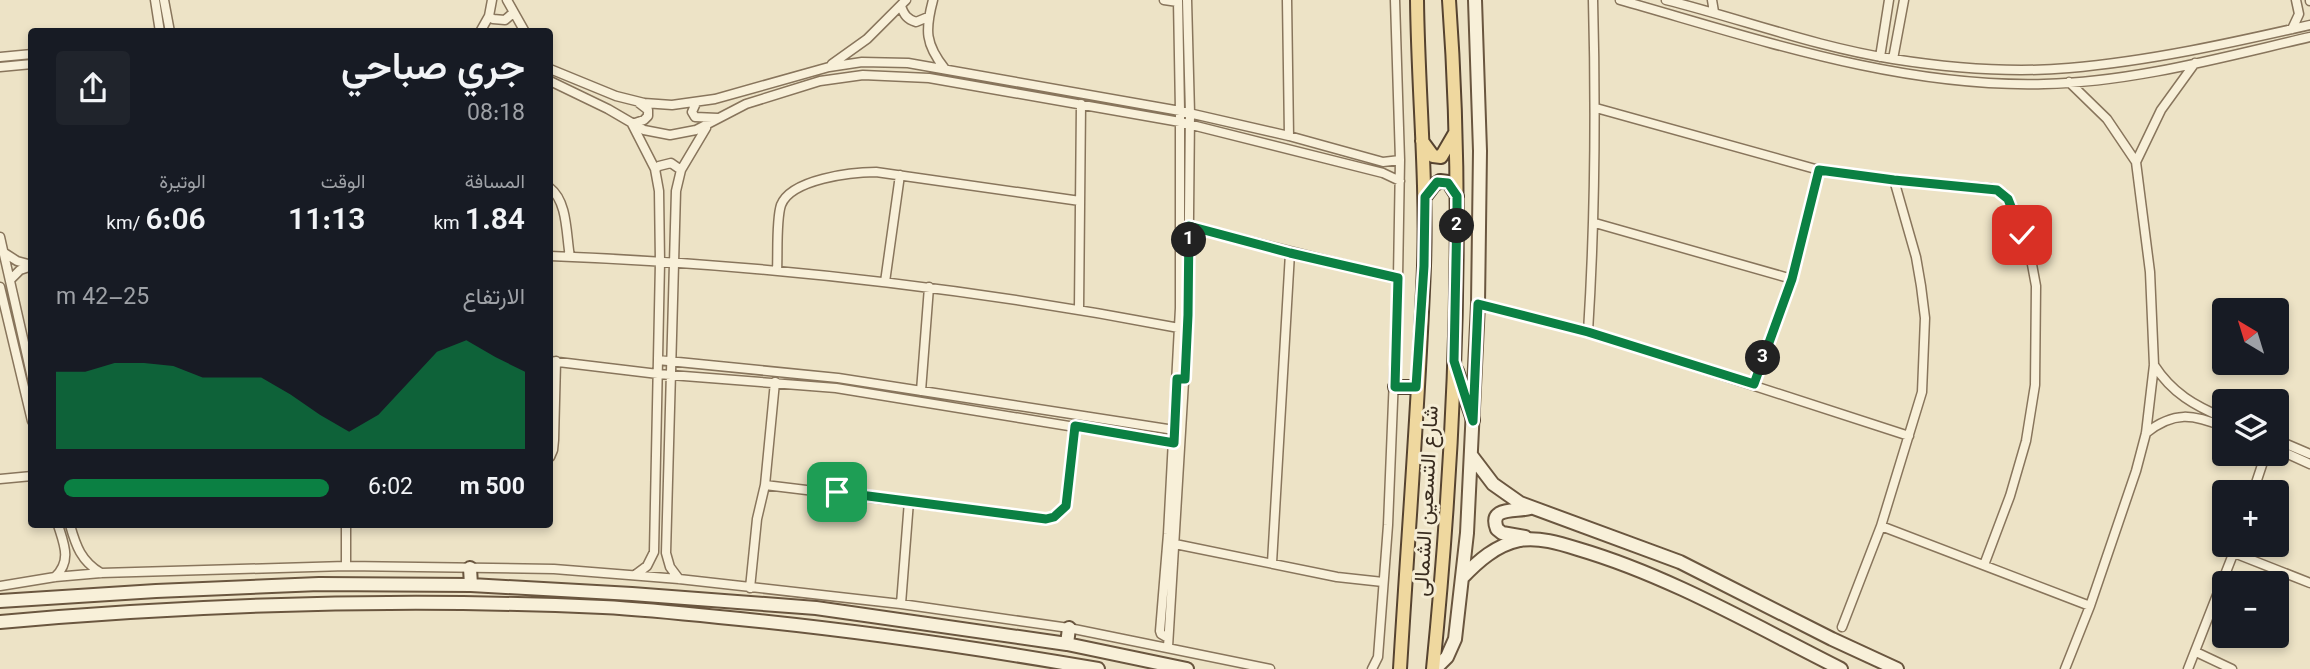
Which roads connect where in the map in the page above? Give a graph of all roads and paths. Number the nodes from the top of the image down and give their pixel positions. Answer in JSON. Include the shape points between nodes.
{"nodes":[{"id":1,"x":155,"y":0,"type":"edge"},
{"id":2,"x":164,"y":0,"type":"edge"},
{"id":3,"x":492,"y":0,"type":"edge"},
{"id":4,"x":508,"y":0,"type":"edge"},
{"id":5,"x":933,"y":0,"type":"edge"},
{"id":6,"x":1164,"y":0,"type":"edge"},
{"id":7,"x":1287,"y":0,"type":"edge"},
{"id":8,"x":1395,"y":0,"type":"edge"},
{"id":9,"x":1417,"y":0,"type":"edge"},
{"id":10,"x":1449,"y":0,"type":"edge"},
{"id":11,"x":1475,"y":0,"type":"edge"},
{"id":12,"x":1594,"y":0,"type":"edge"},
{"id":13,"x":1620,"y":0,"type":"edge"},
{"id":14,"x":1666,"y":0,"type":"edge"},
{"id":15,"x":1712,"y":0,"type":"edge"},
{"id":16,"x":1889,"y":0,"type":"edge"},
{"id":17,"x":1904,"y":0,"type":"edge"},
{"id":18,"x":2296,"y":0,"type":"edge"},
{"id":19,"x":1181,"y":1,"type":"edge"},
{"id":20,"x":904,"y":3,"type":"edge"},
{"id":21,"x":1695,"y":3,"type":"edge"},
{"id":22,"x":1714,"y":12,"type":"junction"},
{"id":23,"x":513,"y":13,"type":"junction"},
{"id":24,"x":489,"y":16,"type":"junction"},
{"id":25,"x":928,"y":17,"type":"junction"},
{"id":26,"x":2310,"y":25,"type":"edge"},
{"id":27,"x":159,"y":28,"type":"edge"},
{"id":28,"x":169,"y":28,"type":"edge"},
{"id":29,"x":482,"y":28,"type":"edge"},
{"id":30,"x":522,"y":28,"type":"edge"},
{"id":31,"x":2292,"y":29,"type":"junction"},
{"id":32,"x":2310,"y":37,"type":"edge"},
{"id":33,"x":2240,"y":40,"type":"junction"},
{"id":34,"x":2242,"y":53,"type":"junction"},
{"id":35,"x":28,"y":54,"type":"edge"},
{"id":36,"x":0,"y":57,"type":"edge"},
{"id":37,"x":1880,"y":57,"type":"junction"},
{"id":38,"x":1893,"y":59,"type":"junction"},
{"id":39,"x":2194,"y":63,"type":"junction"},
{"id":40,"x":28,"y":64,"type":"edge"},
{"id":41,"x":553,"y":64,"type":"edge"},
{"id":42,"x":0,"y":67,"type":"edge"},
{"id":43,"x":828,"y":67,"type":"junction"},
{"id":44,"x":945,"y":69,"type":"junction"},
{"id":45,"x":1995,"y":69,"type":"junction"},
{"id":46,"x":553,"y":70,"type":"edge"},
{"id":47,"x":563,"y":75,"type":"junction"},
{"id":48,"x":553,"y":82,"type":"edge"},
{"id":49,"x":2069,"y":82,"type":"junction"},
{"id":50,"x":1994,"y":83,"type":"junction"},
{"id":51,"x":638,"y":102,"type":"junction"},
{"id":52,"x":696,"y":103,"type":"junction"},
{"id":53,"x":1081,"y":104,"type":"junction"},
{"id":54,"x":1596,"y":108,"type":"junction"},
{"id":55,"x":1180,"y":111,"type":"junction"},
{"id":56,"x":1190,"y":113,"type":"junction"},
{"id":57,"x":719,"y":118,"type":"junction"},
{"id":58,"x":1180,"y":122,"type":"junction"},
{"id":59,"x":632,"y":124,"type":"junction"},
{"id":60,"x":1190,"y":124,"type":"junction"},
{"id":61,"x":708,"y":125,"type":"junction"},
{"id":62,"x":1456,"y":133,"type":"junction"},
{"id":63,"x":1289,"y":136,"type":"junction"},
{"id":64,"x":1422,"y":141,"type":"junction"},
{"id":65,"x":1400,"y":160,"type":"junction"},
{"id":66,"x":2136,"y":162,"type":"junction"},
{"id":67,"x":655,"y":169,"type":"junction"},
{"id":68,"x":681,"y":170,"type":"junction"},
{"id":69,"x":1819,"y":170,"type":"junction"},
{"id":70,"x":900,"y":175,"type":"junction"},
{"id":71,"x":1894,"y":180,"type":"junction"},
{"id":72,"x":1401,"y":181,"type":"junction"},
{"id":73,"x":553,"y":190,"type":"edge"},
{"id":74,"x":1457,"y":196,"type":"junction"},
{"id":75,"x":1425,"y":197,"type":"junction"},
{"id":76,"x":1080,"y":201,"type":"junction"},
{"id":77,"x":1594,"y":223,"type":"junction"},
{"id":78,"x":1189,"y":226,"type":"junction"},
{"id":79,"x":0,"y":237,"type":"edge"},
{"id":80,"x":3,"y":252,"type":"junction"},
{"id":81,"x":1290,"y":253,"type":"junction"},
{"id":82,"x":553,"y":256,"type":"edge"},
{"id":83,"x":570,"y":257,"type":"junction"},
{"id":84,"x":660,"y":261,"type":"junction"},
{"id":85,"x":674,"y":262,"type":"junction"},
{"id":86,"x":28,"y":264,"type":"edge"},
{"id":87,"x":28,"y":267,"type":"edge"},
{"id":88,"x":777,"y":271,"type":"junction"},
{"id":89,"x":1398,"y":278,"type":"junction"},
{"id":90,"x":1792,"y":279,"type":"junction"},
{"id":91,"x":10,"y":280,"type":"junction"},
{"id":92,"x":885,"y":282,"type":"junction"},
{"id":93,"x":0,"y":287,"type":"edge"},
{"id":94,"x":929,"y":287,"type":"junction"},
{"id":95,"x":1478,"y":304,"type":"junction"},
{"id":96,"x":1079,"y":309,"type":"junction"},
{"id":97,"x":1179,"y":328,"type":"junction"},
{"id":98,"x":1588,"y":332,"type":"junction"},
{"id":99,"x":28,"y":360,"type":"edge"},
{"id":100,"x":658,"y":360,"type":"junction"},
{"id":101,"x":553,"y":361,"type":"edge"},
{"id":102,"x":671,"y":361,"type":"junction"},
{"id":103,"x":1454,"y":361,"type":"junction"},
{"id":104,"x":2154,"y":365,"type":"junction"},
{"id":105,"x":658,"y":374,"type":"junction"},
{"id":106,"x":671,"y":375,"type":"junction"},
{"id":107,"x":28,"y":379,"type":"edge"},
{"id":108,"x":1181,"y":379,"type":"junction"},
{"id":109,"x":21,"y":381,"type":"junction"},
{"id":110,"x":775,"y":382,"type":"junction"},
{"id":111,"x":1754,"y":384,"type":"junction"},
{"id":112,"x":1395,"y":387,"type":"junction"},
{"id":113,"x":1416,"y":387,"type":"junction"},
{"id":114,"x":921,"y":391,"type":"junction"},
{"id":115,"x":28,"y":406,"type":"edge"},
{"id":116,"x":2207,"y":415,"type":"junction"},
{"id":117,"x":2212,"y":416,"type":"edge"},
{"id":118,"x":2212,"y":419,"type":"edge"},
{"id":119,"x":1473,"y":421,"type":"junction"},
{"id":120,"x":1075,"y":426,"type":"junction"},
{"id":121,"x":1174,"y":430,"type":"junction"},
{"id":122,"x":2146,"y":433,"type":"junction"},
{"id":123,"x":1909,"y":436,"type":"junction"},
{"id":124,"x":1174,"y":443,"type":"junction"},
{"id":125,"x":2289,"y":445,"type":"edge"},
{"id":126,"x":553,"y":450,"type":"edge"},
{"id":127,"x":2289,"y":454,"type":"edge"},
{"id":128,"x":2310,"y":454,"type":"edge"},
{"id":129,"x":1471,"y":455,"type":"junction"},
{"id":130,"x":2310,"y":464,"type":"edge"},
{"id":131,"x":28,"y":476,"type":"edge"},
{"id":132,"x":0,"y":479,"type":"edge"},
{"id":133,"x":765,"y":485,"type":"junction"},
{"id":134,"x":909,"y":500,"type":"junction"},
{"id":135,"x":1530,"y":508,"type":"junction"},
{"id":136,"x":1881,"y":526,"type":"junction"},
{"id":137,"x":59,"y":528,"type":"edge"},
{"id":138,"x":71,"y":528,"type":"edge"},
{"id":139,"x":346,"y":528,"type":"edge"},
{"id":140,"x":1529,"y":539,"type":"junction"},
{"id":141,"x":1175,"y":544,"type":"junction"},
{"id":142,"x":2232,"y":557,"type":"edge"},
{"id":143,"x":2253,"y":557,"type":"edge"},
{"id":144,"x":1272,"y":563,"type":"junction"},
{"id":145,"x":1984,"y":565,"type":"junction"},
{"id":146,"x":346,"y":566,"type":"junction"},
{"id":147,"x":470,"y":568,"type":"junction"},
{"id":148,"x":101,"y":573,"type":"junction"},
{"id":149,"x":635,"y":575,"type":"junction"},
{"id":150,"x":55,"y":577,"type":"junction"},
{"id":151,"x":1462,"y":578,"type":"junction"},
{"id":152,"x":679,"y":579,"type":"junction"},
{"id":153,"x":1382,"y":582,"type":"junction"},
{"id":154,"x":2310,"y":583,"type":"edge"},
{"id":155,"x":471,"y":585,"type":"junction"},
{"id":156,"x":0,"y":586,"type":"edge"},
{"id":157,"x":750,"y":588,"type":"junction"},
{"id":158,"x":179,"y":590,"type":"junction"},
{"id":159,"x":156,"y":591,"type":"junction"},
{"id":160,"x":0,"y":601,"type":"edge"},
{"id":161,"x":901,"y":604,"type":"junction"},
{"id":162,"x":786,"y":606,"type":"junction"},
{"id":163,"x":2090,"y":606,"type":"junction"},
{"id":164,"x":181,"y":608,"type":"junction"},
{"id":165,"x":816,"y":608,"type":"junction"},
{"id":166,"x":158,"y":610,"type":"junction"},
{"id":167,"x":0,"y":621,"type":"edge"},
{"id":168,"x":786,"y":624,"type":"junction"},
{"id":169,"x":813,"y":627,"type":"junction"},
{"id":170,"x":1842,"y":627,"type":"dead end"},
{"id":171,"x":1069,"y":628,"type":"junction"},
{"id":172,"x":1168,"y":642,"type":"junction"},
{"id":173,"x":1067,"y":644,"type":"junction"},
{"id":174,"x":2196,"y":652,"type":"junction"},
{"id":175,"x":1098,"y":669,"type":"edge"},
{"id":176,"x":1187,"y":669,"type":"edge"},
{"id":177,"x":1270,"y":669,"type":"edge"},
{"id":178,"x":1373,"y":669,"type":"edge"},
{"id":179,"x":1400,"y":669,"type":"edge"},
{"id":180,"x":1434,"y":669,"type":"edge"},
{"id":181,"x":1841,"y":669,"type":"edge"},
{"id":182,"x":1897,"y":669,"type":"edge"},
{"id":183,"x":2065,"y":669,"type":"edge"},
{"id":184,"x":2188,"y":669,"type":"edge"},
{"id":185,"x":2232,"y":669,"type":"edge"}],
"edges":[{"from":1,"to":27,"type":"street"},
{"from":2,"to":28,"type":"street"},
{"from":3,"to":24,"type":"street"},
{"from":4,"to":23,"type":"street"},
{"from":5,"to":25,"type":"street"},
{"from":6,"to":19,"type":"street"},
{"from":7,"to":63,"type":"street"},
{"from":8,"to":65,"type":"street"},
{"from":9,"to":64,"type":"main road","name":"شارع التسعين الشمالى"},
{"from":10,"to":62,"type":"main road","name":"شارع التسعين الشمالى"},
{"from":11,"to":95,"type":"street","via":[[1480,151]]},
{"from":12,"to":54,"type":"street"},
{"from":13,"to":50,"type":"street","via":[[1818,55],[1902,73]]},
{"from":14,"to":21,"type":"street"},
{"from":15,"to":22,"type":"street"},
{"from":16,"to":37,"type":"street"},
{"from":17,"to":38,"type":"street"},
{"from":18,"to":31,"type":"street","via":[[2298,19]]},
{"from":19,"to":55,"type":"street"},
{"from":19,"to":56,"type":"street"},
{"from":20,"to":25,"type":"street","via":[[909,20]]},
{"from":20,"to":43,"type":"street"},
{"from":21,"to":22,"type":"street"},
{"from":22,"to":37,"type":"street"},
{"from":23,"to":24,"type":"street","via":[[499,20]]},
{"from":23,"to":30,"type":"street"},
{"from":24,"to":29,"type":"street"},
{"from":25,"to":44,"type":"street","via":[[929,44]]},
{"from":26,"to":31,"type":"street"},
{"from":31,"to":33,"type":"street"},
{"from":32,"to":34,"type":"street"},
{"from":33,"to":34,"type":"street"},
{"from":33,"to":45,"type":"street","via":[[2116,63]]},
{"from":34,"to":39,"type":"street"},
{"from":35,"to":36,"type":"street"},
{"from":37,"to":38,"type":"street"},
{"from":38,"to":45,"type":"street"},
{"from":39,"to":49,"type":"street"},
{"from":39,"to":66,"type":"street","via":[[2161,110]]},
{"from":40,"to":42,"type":"street"},
{"from":41,"to":47,"type":"street"},
{"from":43,"to":44,"type":"street","via":[[884,62]]},
{"from":43,"to":52,"type":"street"},
{"from":44,"to":55,"type":"street"},
{"from":45,"to":50,"type":"street"},
{"from":46,"to":47,"type":"street"},
{"from":47,"to":51,"type":"street"},
{"from":48,"to":59,"type":"street"},
{"from":49,"to":50,"type":"street"},
{"from":49,"to":66,"type":"street","via":[[2107,119]]},
{"from":51,"to":52,"type":"street"},
{"from":51,"to":59,"type":"street","via":[[648,116]]},
{"from":52,"to":57,"type":"street","via":[[695,117]]},
{"from":53,"to":57,"type":"street","via":[[929,78],[863,75],[820,81],[746,104]]},
{"from":53,"to":58,"type":"street"},
{"from":53,"to":76,"type":"street"},
{"from":54,"to":69,"type":"street"},
{"from":54,"to":77,"type":"street"},
{"from":55,"to":56,"type":"street"},
{"from":55,"to":58,"type":"street"},
{"from":56,"to":60,"type":"street"},
{"from":56,"to":63,"type":"street"},
{"from":57,"to":61,"type":"street"},
{"from":58,"to":60,"type":"street"},
{"from":58,"to":97,"type":"street"},
{"from":59,"to":61,"type":"street","via":[[670,135]]},
{"from":59,"to":67,"type":"street"},
{"from":60,"to":72,"type":"street"},
{"from":60,"to":78,"type":"street"},
{"from":61,"to":68,"type":"street"},
{"from":62,"to":64,"type":"main road","via":[[1441,158],[1433,156]]},
{"from":62,"to":74,"type":"main road","name":"شارع التسعين الشمالى"},
{"from":63,"to":65,"type":"street","via":[[1383,162]]},
{"from":64,"to":75,"type":"main road","name":"شارع التسعين الشمالى"},
{"from":65,"to":72,"type":"street"},
{"from":66,"to":104,"type":"street","via":[[2150,272]]},
{"from":67,"to":68,"type":"street","via":[[671,163]]},
{"from":67,"to":84,"type":"street"},
{"from":68,"to":85,"type":"street"},
{"from":69,"to":71,"type":"street"},
{"from":69,"to":90,"type":"street"},
{"from":70,"to":76,"type":"street"},
{"from":70,"to":88,"type":"street","via":[[842,174],[786,197],[780,214]]},
{"from":70,"to":92,"type":"street"},
{"from":71,"to":123,"type":"street","via":[[1916,257],[1925,318],[1922,392]]},
{"from":71,"to":145,"type":"street","via":[[1991,188],[2003,193],[2031,259],[2036,286],[2035,384],[2026,441]]},
{"from":72,"to":89,"type":"street"},
{"from":73,"to":83,"type":"street","via":[[562,205]]},
{"from":74,"to":75,"type":"main road","via":[[1448,183],[1440,181]]},
{"from":74,"to":103,"type":"main road","name":"شارع التسعين الشمالى"},
{"from":75,"to":113,"type":"main road","name":"شارع التسعين الشمالى"},
{"from":76,"to":96,"type":"street"},
{"from":77,"to":90,"type":"street"},
{"from":77,"to":98,"type":"street"},
{"from":78,"to":81,"type":"street"},
{"from":78,"to":108,"type":"street","via":[[1188,315]]},
{"from":79,"to":80,"type":"street"},
{"from":80,"to":86,"type":"street"},
{"from":80,"to":91,"type":"street"},
{"from":81,"to":89,"type":"street"},
{"from":81,"to":144,"type":"street"},
{"from":82,"to":83,"type":"street"},
{"from":83,"to":84,"type":"street"},
{"from":84,"to":85,"type":"street"},
{"from":84,"to":100,"type":"street"},
{"from":85,"to":88,"type":"street"},
{"from":85,"to":102,"type":"street"},
{"from":87,"to":91,"type":"street"},
{"from":88,"to":92,"type":"street"},
{"from":89,"to":112,"type":"street"},
{"from":90,"to":111,"type":"street"},
{"from":91,"to":99,"type":"street"},
{"from":92,"to":94,"type":"street"},
{"from":93,"to":109,"type":"street"},
{"from":94,"to":96,"type":"street"},
{"from":94,"to":114,"type":"street"},
{"from":95,"to":98,"type":"street"},
{"from":95,"to":119,"type":"street"},
{"from":96,"to":97,"type":"street"},
{"from":97,"to":108,"type":"street"},
{"from":98,"to":111,"type":"street"},
{"from":100,"to":102,"type":"street"},
{"from":100,"to":105,"type":"street"},
{"from":101,"to":105,"type":"street"},
{"from":101,"to":126,"type":"street"},
{"from":102,"to":106,"type":"street"},
{"from":102,"to":114,"type":"street"},
{"from":103,"to":119,"type":"main road"},
{"from":103,"to":180,"type":"main road","name":"شارع التسعين الشمالى"},
{"from":104,"to":116,"type":"street","via":[[2181,396]]},
{"from":104,"to":122,"type":"street"},
{"from":105,"to":106,"type":"street"},
{"from":105,"to":149,"type":"street","via":[[654,552],[647,566]]},
{"from":106,"to":110,"type":"street"},
{"from":106,"to":152,"type":"street","via":[[666,553]]},
{"from":107,"to":109,"type":"street"},
{"from":108,"to":121,"type":"street"},
{"from":108,"to":141,"type":"street"},
{"from":109,"to":115,"type":"street"},
{"from":110,"to":120,"type":"street"},
{"from":110,"to":133,"type":"street"},
{"from":111,"to":123,"type":"street"},
{"from":112,"to":113,"type":"main road"},
{"from":112,"to":153,"type":"street"},
{"from":113,"to":179,"type":"main road","name":"شارع التسعين الشمالى"},
{"from":114,"to":121,"type":"street"},
{"from":116,"to":117,"type":"street"},
{"from":116,"to":118,"type":"street"},
{"from":116,"to":122,"type":"street","via":[[2174,417]]},
{"from":119,"to":129,"type":"street"},
{"from":120,"to":124,"type":"street"},
{"from":120,"to":134,"type":"street","via":[[1068,499],[1054,517]]},
{"from":121,"to":124,"type":"street"},
{"from":122,"to":163,"type":"street"},
{"from":123,"to":136,"type":"street"},
{"from":124,"to":172,"type":"street","via":[[1160,631]]},
{"from":125,"to":128,"type":"street"},
{"from":127,"to":130,"type":"street"},
{"from":129,"to":135,"type":"street","via":[[1493,484]]},
{"from":129,"to":151,"type":"street"},
{"from":131,"to":132,"type":"street"},
{"from":133,"to":134,"type":"street"},
{"from":133,"to":157,"type":"street"},
{"from":134,"to":161,"type":"street"},
{"from":135,"to":140,"type":"street","via":[[1500,512],[1495,523],[1502,533]]},
{"from":135,"to":182,"type":"street","via":[[1680,562]]},
{"from":136,"to":145,"type":"street"},
{"from":136,"to":170,"type":"street"},
{"from":137,"to":150,"type":"street","via":[[66,561]]},
{"from":138,"to":148,"type":"street","via":[[83,558]]},
{"from":139,"to":146,"type":"street"},
{"from":140,"to":151,"type":"street","via":[[1496,549]]},
{"from":140,"to":181,"type":"street","via":[[1559,543],[1640,571]]},
{"from":141,"to":144,"type":"street"},
{"from":141,"to":172,"type":"street"},
{"from":142,"to":174,"type":"street"},
{"from":143,"to":154,"type":"street"},
{"from":144,"to":153,"type":"street"},
{"from":145,"to":163,"type":"street"},
{"from":146,"to":147,"type":"street"},
{"from":146,"to":148,"type":"street"},
{"from":147,"to":149,"type":"street"},
{"from":147,"to":155,"type":"street"},
{"from":148,"to":150,"type":"street"},
{"from":149,"to":152,"type":"street"},
{"from":150,"to":156,"type":"street"},
{"from":151,"to":180,"type":"street","via":[[1455,639],[1447,657]]},
{"from":152,"to":157,"type":"street"},
{"from":153,"to":178,"type":"street","via":[[1378,657]]},
{"from":155,"to":158,"type":"street","via":[[319,584]]},
{"from":155,"to":162,"type":"street"},
{"from":157,"to":161,"type":"street"},
{"from":158,"to":159,"type":"street"},
{"from":158,"to":164,"type":"street"},
{"from":159,"to":160,"type":"street"},
{"from":159,"to":166,"type":"street","via":[[161,598]]},
{"from":161,"to":171,"type":"street"},
{"from":162,"to":165,"type":"street"},
{"from":162,"to":168,"type":"street","via":[[790,613]]},
{"from":163,"to":183,"type":"street"},
{"from":164,"to":166,"type":"street"},
{"from":164,"to":168,"type":"street","via":[[362,603],[589,607]]},
{"from":165,"to":169,"type":"street","via":[[809,619]]},
{"from":165,"to":173,"type":"street"},
{"from":166,"to":167,"type":"street"},
{"from":168,"to":169,"type":"street"},
{"from":169,"to":175,"type":"street"},
{"from":171,"to":172,"type":"street"},
{"from":171,"to":173,"type":"street"},
{"from":172,"to":177,"type":"street"},
{"from":173,"to":176,"type":"street"},
{"from":174,"to":184,"type":"street"},
{"from":174,"to":185,"type":"street"}]}
